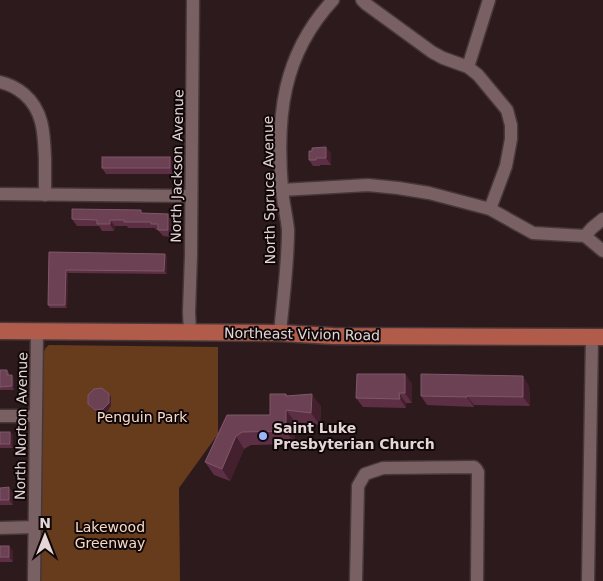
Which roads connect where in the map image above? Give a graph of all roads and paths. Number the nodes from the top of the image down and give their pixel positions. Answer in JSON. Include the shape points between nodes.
{"nodes":[{"id":1,"x":193,"y":0,"type":"edge"},
{"id":2,"x":333,"y":0,"type":"edge"},
{"id":3,"x":362,"y":0,"type":"edge"},
{"id":4,"x":489,"y":0,"type":"edge"},
{"id":5,"x":468,"y":67,"type":"junction"},
{"id":6,"x":0,"y":82,"type":"edge"},
{"id":7,"x":282,"y":190,"type":"junction"},
{"id":8,"x":0,"y":194,"type":"edge"},
{"id":9,"x":45,"y":195,"type":"junction"},
{"id":10,"x":192,"y":196,"type":"junction"},
{"id":11,"x":490,"y":210,"type":"junction"},
{"id":12,"x":603,"y":219,"type":"edge"},
{"id":13,"x":585,"y":236,"type":"junction"},
{"id":14,"x":603,"y":251,"type":"edge"},
{"id":15,"x":0,"y":331,"type":"edge"},
{"id":16,"x":36,"y":332,"type":"junction"},
{"id":17,"x":190,"y":333,"type":"junction"},
{"id":18,"x":280,"y":333,"type":"junction"},
{"id":19,"x":598,"y":337,"type":"edge"},
{"id":20,"x":0,"y":416,"type":"edge"},
{"id":21,"x":36,"y":416,"type":"junction"},
{"id":22,"x":35,"y":527,"type":"junction"},
{"id":23,"x":0,"y":528,"type":"edge"},
{"id":24,"x":34,"y":581,"type":"edge"},
{"id":25,"x":356,"y":581,"type":"edge"},
{"id":26,"x":477,"y":581,"type":"edge"},
{"id":27,"x":588,"y":581,"type":"edge"}],
"edges":[{"from":1,"to":10,"type":"street","name":"North Jackson Avenue"},
{"from":2,"to":7,"type":"street","name":"North Spruce Avenue","via":[[303,43],[284,96],[280,160]]},
{"from":3,"to":5,"type":"street","via":[[432,52]]},
{"from":4,"to":5,"type":"street"},
{"from":5,"to":11,"type":"street","via":[[507,110],[511,125],[506,166]]},
{"from":6,"to":9,"type":"street","via":[[14,87],[32,102],[43,124]]},
{"from":7,"to":11,"type":"street","via":[[368,185],[390,187],[429,193]]},
{"from":7,"to":18,"type":"street","name":"North Spruce Avenue","via":[[288,228]]},
{"from":8,"to":9,"type":"street"},
{"from":9,"to":10,"type":"street"},
{"from":10,"to":17,"type":"street","name":"North Jackson Avenue"},
{"from":11,"to":13,"type":"street","via":[[533,233]]},
{"from":12,"to":13,"type":"street"},
{"from":13,"to":14,"type":"street"},
{"from":15,"to":16,"type":"main road","name":"Northeast Vivion Road"},
{"from":16,"to":17,"type":"main road","name":"Northeast Vivion Road"},
{"from":16,"to":21,"type":"street","name":"North Norton Avenue"},
{"from":17,"to":18,"type":"main road","name":"Northeast Vivion Road"},
{"from":18,"to":19,"type":"main road","name":"Northeast Vivion Road"},
{"from":19,"to":27,"type":"street"},
{"from":20,"to":21,"type":"street"},
{"from":21,"to":22,"type":"street","name":"North Norton Avenue"},
{"from":22,"to":23,"type":"street"},
{"from":22,"to":24,"type":"street","name":"North Norton Avenue"},
{"from":25,"to":26,"type":"street","via":[[358,486],[365,474],[383,468],[480,466]]}]}
